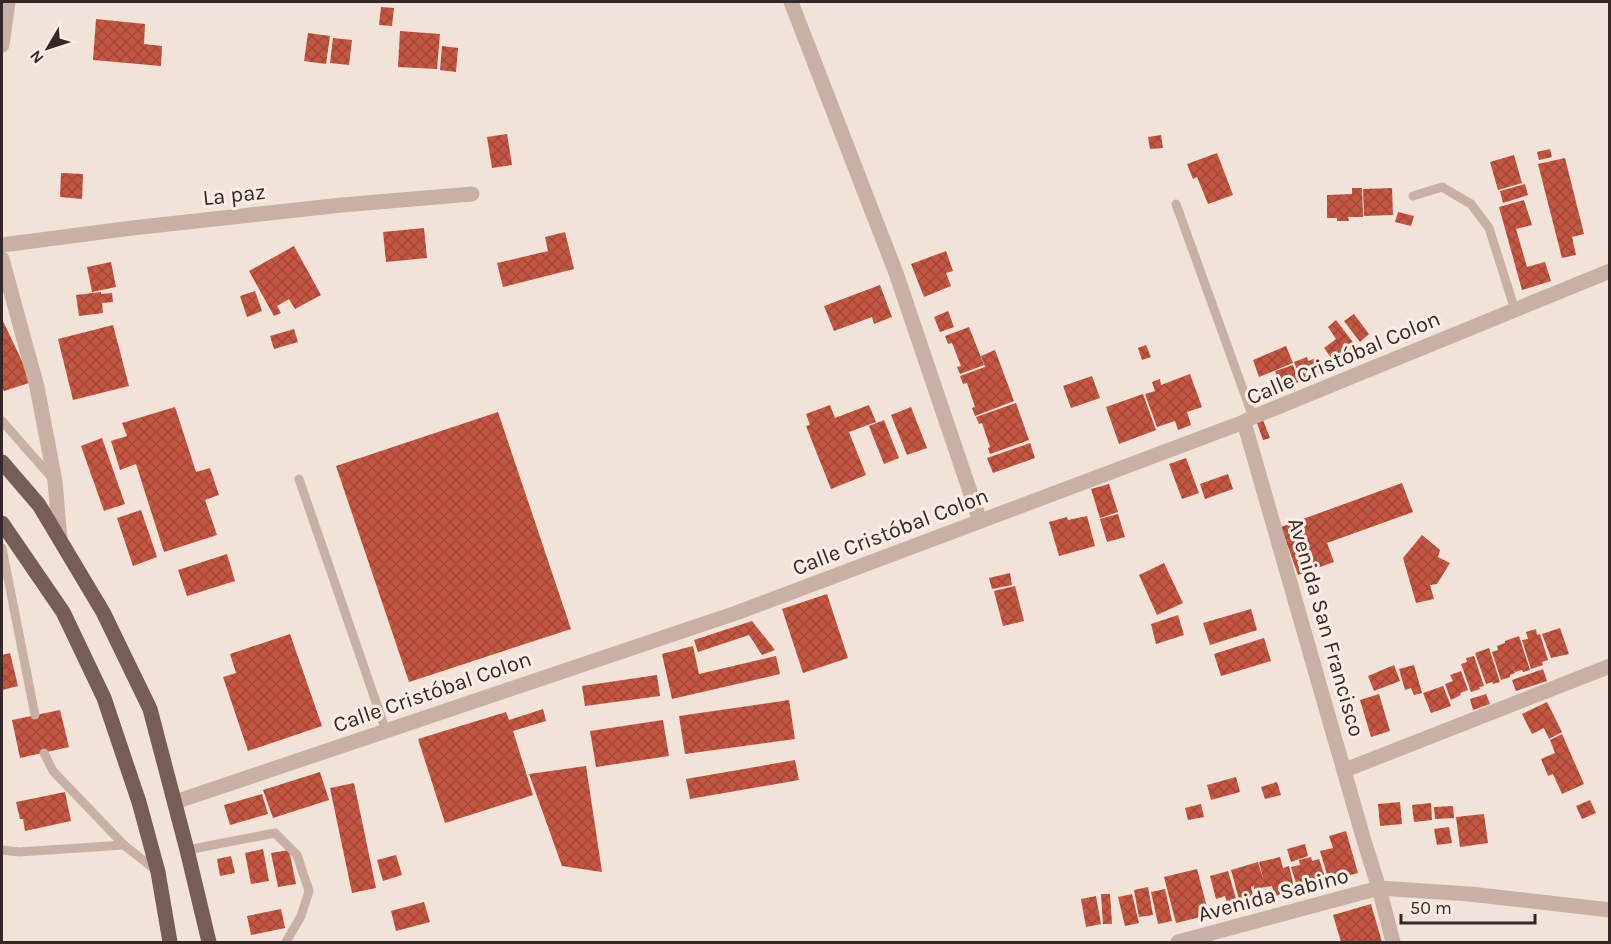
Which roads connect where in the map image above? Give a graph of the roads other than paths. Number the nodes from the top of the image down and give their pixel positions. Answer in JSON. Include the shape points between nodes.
{"nodes":[{"id":1,"x":8,"y":2,"type":"edge"},
{"id":2,"x":791,"y":2,"type":"edge"},
{"id":3,"x":2,"y":45,"type":"edge"},
{"id":4,"x":472,"y":194,"type":"dead end"},
{"id":5,"x":1413,"y":196,"type":"dead end"},
{"id":6,"x":1176,"y":204,"type":"dead end"},
{"id":7,"x":2,"y":246,"type":"edge"},
{"id":8,"x":2,"y":259,"type":"edge"},
{"id":9,"x":1610,"y":271,"type":"edge"},
{"id":10,"x":1515,"y":310,"type":"junction"},
{"id":11,"x":1248,"y":420,"type":"junction"},
{"id":12,"x":2,"y":421,"type":"edge"},
{"id":13,"x":2,"y":462,"type":"edge"},
{"id":14,"x":299,"y":479,"type":"dead end"},
{"id":15,"x":55,"y":481,"type":"junction"},
{"id":16,"x":980,"y":521,"type":"junction"},
{"id":17,"x":2,"y":523,"type":"edge"},
{"id":18,"x":60,"y":540,"type":"junction"},
{"id":19,"x":2,"y":555,"type":"edge"},
{"id":20,"x":1610,"y":666,"type":"edge"},
{"id":21,"x":35,"y":715,"type":"dead end"},
{"id":22,"x":386,"y":730,"type":"junction"},
{"id":23,"x":44,"y":753,"type":"dead end"},
{"id":24,"x":1345,"y":770,"type":"junction"},
{"id":25,"x":175,"y":802,"type":"junction"},
{"id":26,"x":124,"y":845,"type":"junction"},
{"id":27,"x":2,"y":850,"type":"edge"},
{"id":28,"x":187,"y":850,"type":"junction"},
{"id":29,"x":158,"y":872,"type":"junction"},
{"id":30,"x":1379,"y":888,"type":"junction"},
{"id":31,"x":1610,"y":910,"type":"edge"},
{"id":32,"x":170,"y":942,"type":"edge"},
{"id":33,"x":209,"y":942,"type":"edge"},
{"id":34,"x":286,"y":942,"type":"edge"},
{"id":35,"x":1178,"y":942,"type":"edge"},
{"id":36,"x":1393,"y":942,"type":"edge"}],
"edges":[{"from":1,"to":3,"type":"street"},
{"from":2,"to":16,"type":"street","via":[[896,273]]},
{"from":4,"to":7,"type":"street","name":"La paz","via":[[143,226]]},
{"from":5,"to":10,"type":"lane","via":[[1442,187],[1471,204],[1489,228]]},
{"from":6,"to":11,"type":"lane"},
{"from":8,"to":15,"type":"street","via":[[37,387]]},
{"from":9,"to":10,"type":"street","name":"Calle Cristóbal Colon"},
{"from":10,"to":11,"type":"street","name":"Calle Cristóbal Colon"},
{"from":11,"to":16,"type":"street","name":"Calle Cristóbal Colon"},
{"from":11,"to":24,"type":"street","name":"Avenida San Francisco"},
{"from":12,"to":15,"type":"lane"},
{"from":13,"to":18,"type":"main road","via":[[39,505]]},
{"from":14,"to":22,"type":"lane"},
{"from":15,"to":18,"type":"street"},
{"from":16,"to":22,"type":"street","name":"Calle Cristóbal Colon","via":[[736,613]]},
{"from":17,"to":29,"type":"main road","via":[[63,612],[104,698]]},
{"from":18,"to":25,"type":"main road","via":[[103,612],[150,709]]},
{"from":19,"to":21,"type":"lane"},
{"from":20,"to":24,"type":"street"},
{"from":22,"to":25,"type":"street","name":"Calle Cristóbal Colon"},
{"from":23,"to":26,"type":"lane","via":[[54,771]]},
{"from":24,"to":30,"type":"street","name":"Avenida San Francisco"},
{"from":25,"to":28,"type":"main road"},
{"from":26,"to":27,"type":"lane"},
{"from":26,"to":29,"type":"lane"},
{"from":28,"to":33,"type":"main road"},
{"from":28,"to":34,"type":"lane","via":[[275,833],[297,855],[309,891]]},
{"from":29,"to":32,"type":"main road"},
{"from":30,"to":31,"type":"street","name":"Avenida Sabino"},
{"from":30,"to":35,"type":"street","name":"Avenida Sabino"},
{"from":30,"to":36,"type":"street","name":"Avenida San Francisco"}]}
